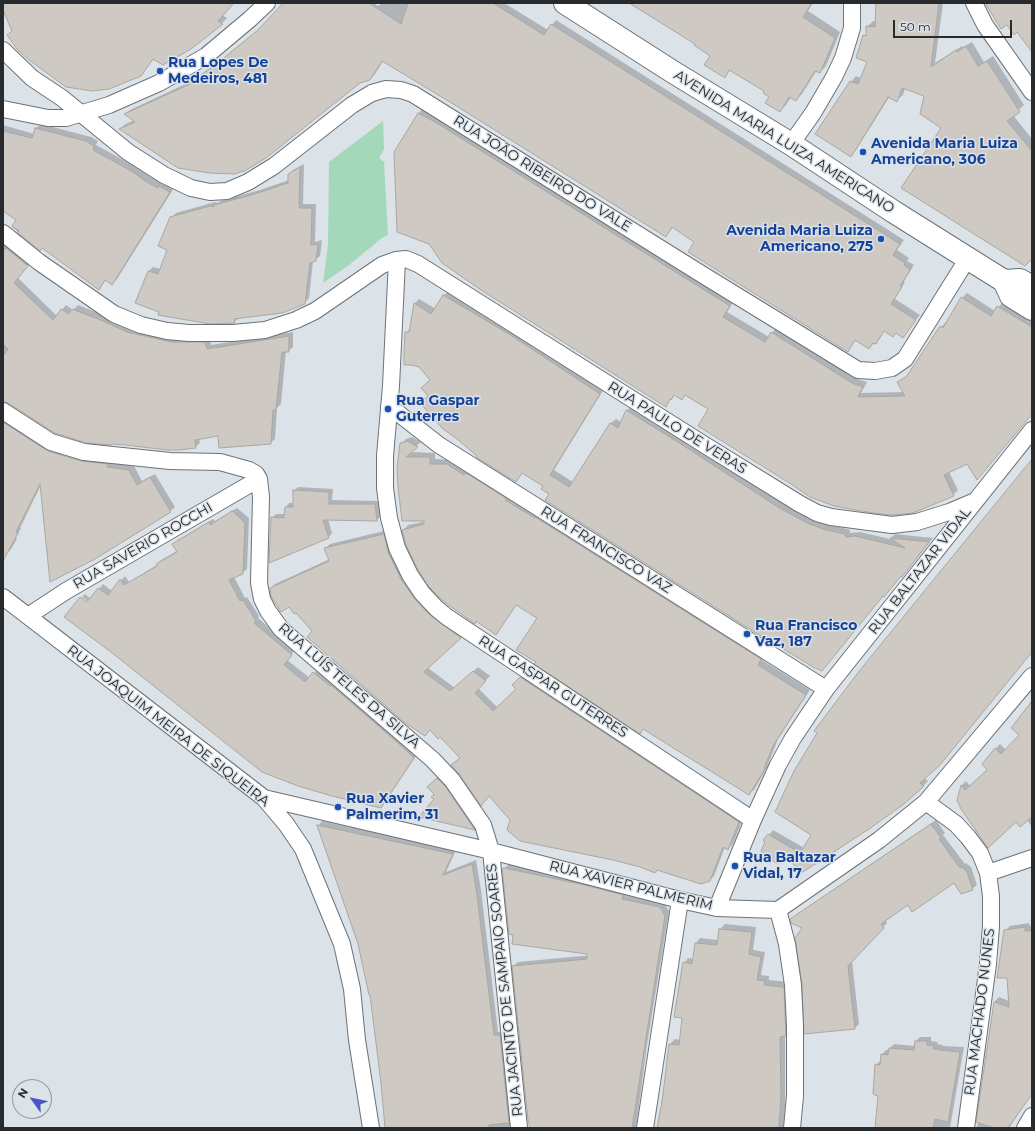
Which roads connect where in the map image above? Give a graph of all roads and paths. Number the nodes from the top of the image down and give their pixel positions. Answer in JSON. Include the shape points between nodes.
{"nodes":[{"id":1,"x":267,"y":3,"type":"edge"},
{"id":2,"x":565,"y":3,"type":"edge"},
{"id":3,"x":852,"y":3,"type":"edge"},
{"id":4,"x":974,"y":3,"type":"edge"},
{"id":5,"x":3,"y":50,"type":"edge"},
{"id":6,"x":1032,"y":92,"type":"edge"},
{"id":7,"x":3,"y":109,"type":"edge"},
{"id":8,"x":81,"y":113,"type":"junction"},
{"id":9,"x":791,"y":144,"type":"junction"},
{"id":10,"x":3,"y":233,"type":"edge"},
{"id":11,"x":968,"y":258,"type":"junction"},
{"id":12,"x":397,"y":260,"type":"junction"},
{"id":13,"x":1004,"y":280,"type":"junction"},
{"id":14,"x":1032,"y":287,"type":"edge"},
{"id":15,"x":1032,"y":309,"type":"edge"},
{"id":16,"x":389,"y":406,"type":"junction"},
{"id":17,"x":3,"y":411,"type":"edge"},
{"id":18,"x":1032,"y":430,"type":"edge"},
{"id":19,"x":259,"y":478,"type":"junction"},
{"id":20,"x":976,"y":501,"type":"junction"},
{"id":21,"x":3,"y":597,"type":"edge"},
{"id":22,"x":28,"y":616,"type":"junction"},
{"id":23,"x":1032,"y":676,"type":"edge"},
{"id":24,"x":826,"y":689,"type":"junction"},
{"id":25,"x":264,"y":798,"type":"junction"},
{"id":26,"x":926,"y":802,"type":"junction"},
{"id":27,"x":753,"y":820,"type":"junction"},
{"id":28,"x":491,"y":851,"type":"junction"},
{"id":29,"x":1032,"y":858,"type":"edge"},
{"id":30,"x":988,"y":874,"type":"junction"},
{"id":31,"x":680,"y":900,"type":"junction"},
{"id":32,"x":717,"y":908,"type":"junction"},
{"id":33,"x":778,"y":910,"type":"junction"},
{"id":34,"x":1032,"y":1116,"type":"edge"},
{"id":35,"x":371,"y":1128,"type":"edge"},
{"id":36,"x":519,"y":1128,"type":"edge"},
{"id":37,"x":646,"y":1128,"type":"edge"},
{"id":38,"x":792,"y":1128,"type":"edge"},
{"id":39,"x":966,"y":1128,"type":"edge"},
{"id":40,"x":1025,"y":1128,"type":"edge"}],
"edges":[{"from":1,"to":8,"type":"street","via":[[206,56],[159,83],[109,105]]},
{"from":2,"to":9,"type":"main road","name":"AVENIDA MARIA LUIZA AMERICANO"},
{"from":3,"to":9,"type":"street","via":[[852,28],[843,58],[813,113]]},
{"from":4,"to":6,"type":"street","via":[[985,25]]},
{"from":5,"to":8,"type":"street","name":"RUA JOÃO RIBEIRO DO VALE","via":[[32,78]]},
{"from":7,"to":8,"type":"street","via":[[48,118],[66,118]]},
{"from":8,"to":11,"type":"street","name":"RUA JOÃO RIBEIRO DO VALE","via":[[128,152],[164,175],[191,188],[210,192],[227,191],[274,166],[352,105],[372,93],[386,89],[401,90],[413,94],[858,370],[892,368],[905,359]]},
{"from":9,"to":11,"type":"main road","name":"AVENIDA MARIA LUIZA AMERICANO"},
{"from":10,"to":12,"type":"street","via":[[39,262],[114,314],[141,325],[189,334],[265,330],[296,320],[315,311],[382,265]]},
{"from":11,"to":13,"type":"main road","name":"AVENIDA MARIA LUIZA AMERICANO"},
{"from":12,"to":16,"type":"street","name":"RUA GASPAR GUTERRES"},
{"from":12,"to":20,"type":"street","name":"RUA PAULO DE VERAS","via":[[406,259],[418,264],[817,513],[892,526],[917,522]]},
{"from":13,"to":14,"type":"main road","name":"AVENIDA MARIA LUIZA AMERICANO","via":[[1020,280]]},
{"from":13,"to":15,"type":"main road","via":[[1011,296]]},
{"from":16,"to":24,"type":"street","name":"RUA FRANCISCO VAZ","via":[[439,445]]},
{"from":16,"to":27,"type":"street","name":"RUA GASPAR GUTERRES","via":[[385,456],[385,488],[389,518],[397,548],[422,593],[447,617]]},
{"from":17,"to":19,"type":"street","via":[[51,442],[84,452],[170,461],[220,462],[250,470]]},
{"from":18,"to":20,"type":"street","name":"RUA BALTAZAR VIDAL"},
{"from":19,"to":22,"type":"street","name":"RUA SAVERIO ROCCHI"},
{"from":19,"to":28,"type":"street","name":"RUA LUÍS TELES DA SILVA","via":[[259,583],[262,599],[268,611],[281,629],[400,730],[447,775],[483,825]]},
{"from":20,"to":24,"type":"street","name":"RUA BALTAZAR VIDAL"},
{"from":21,"to":22,"type":"street","name":"RUA JOAQUIM MEIRA DE SIQUEIRA"},
{"from":22,"to":25,"type":"street","name":"RUA JOAQUIM MEIRA DE SIQUEIRA"},
{"from":23,"to":26,"type":"street"},
{"from":24,"to":27,"type":"street","name":"RUA BALTAZAR VIDAL","via":[[778,765]]},
{"from":25,"to":28,"type":"street","name":"RUA XAVIER PALMERIM"},
{"from":25,"to":35,"type":"street","name":"RUA JOAQUIM MEIRA DE SIQUEIRA","via":[[303,849],[342,944],[352,989]]},
{"from":26,"to":30,"type":"street","name":"RUA MACHADO NUNES","via":[[956,824],[968,837],[980,853]]},
{"from":26,"to":33,"type":"street","via":[[879,840]]},
{"from":27,"to":32,"type":"street","name":"RUA BALTAZAR VIDAL"},
{"from":28,"to":31,"type":"street","name":"RUA XAVIER PALMERIM"},
{"from":28,"to":36,"type":"street","name":"RUA JACINTO DE SAMPAIO SOARES"},
{"from":29,"to":30,"type":"street"},
{"from":30,"to":39,"type":"street","name":"RUA MACHADO NUNES","via":[[991,896],[988,964]]},
{"from":31,"to":32,"type":"street","name":"RUA XAVIER PALMERIM"},
{"from":31,"to":37,"type":"street"},
{"from":32,"to":33,"type":"street","name":"RUA XAVIER PALMERIM"},
{"from":33,"to":38,"type":"street","via":[[787,944],[793,985],[795,1096]]},
{"from":34,"to":40,"type":"street"}]}
